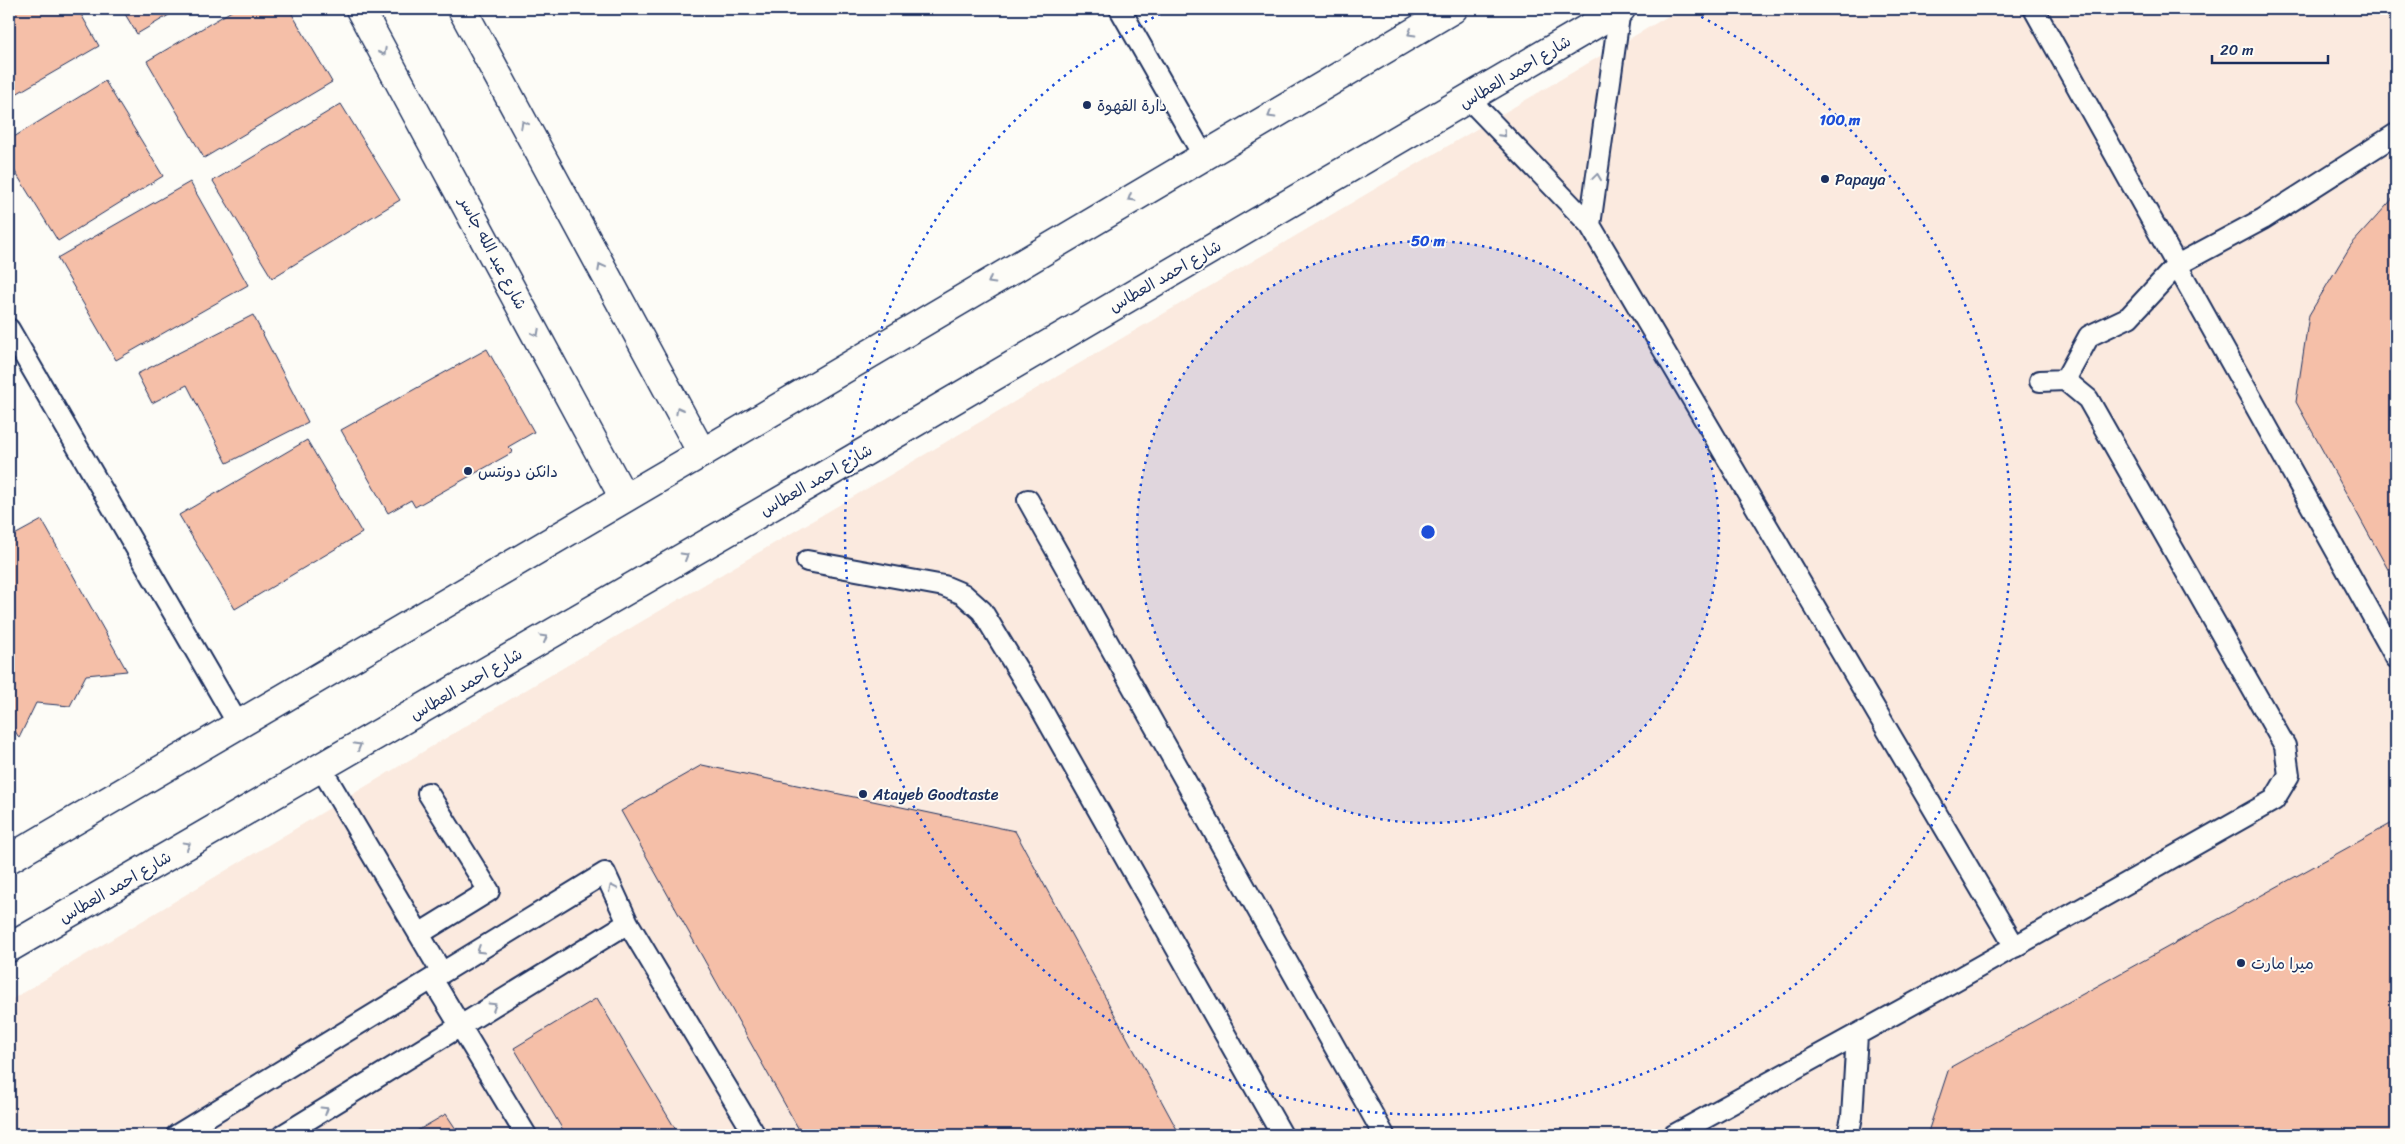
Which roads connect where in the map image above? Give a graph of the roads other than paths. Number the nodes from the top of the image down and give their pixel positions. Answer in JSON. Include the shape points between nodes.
{"nodes":[{"id":1,"x":360,"y":9,"type":"edge"},
{"id":2,"x":462,"y":9,"type":"edge"},
{"id":3,"x":1120,"y":9,"type":"edge"},
{"id":4,"x":1453,"y":9,"type":"edge"},
{"id":5,"x":1620,"y":9,"type":"edge"},
{"id":6,"x":2034,"y":9,"type":"edge"},
{"id":7,"x":1469,"y":100,"type":"junction"},
{"id":8,"x":2396,"y":134,"type":"edge"},
{"id":9,"x":1202,"y":155,"type":"junction"},
{"id":10,"x":1590,"y":225,"type":"junction"},
{"id":11,"x":2177,"y":265,"type":"junction"},
{"id":12,"x":9,"y":329,"type":"edge"},
{"id":13,"x":2064,"y":380,"type":"junction"},
{"id":14,"x":2040,"y":381,"type":"dead end"},
{"id":15,"x":702,"y":453,"type":"junction"},
{"id":16,"x":624,"y":498,"type":"junction"},
{"id":17,"x":1028,"y":500,"type":"dead end"},
{"id":18,"x":807,"y":561,"type":"dead end"},
{"id":19,"x":2396,"y":658,"type":"edge"},
{"id":20,"x":238,"y":724,"type":"junction"},
{"id":21,"x":321,"y":768,"type":"junction"},
{"id":22,"x":428,"y":793,"type":"dead end"},
{"id":23,"x":9,"y":859,"type":"edge"},
{"id":24,"x":628,"y":923,"type":"junction"},
{"id":25,"x":419,"y":934,"type":"junction"},
{"id":26,"x":2015,"y":946,"type":"junction"},
{"id":27,"x":9,"y":948,"type":"edge"},
{"id":28,"x":437,"y":976,"type":"junction"},
{"id":29,"x":461,"y":1026,"type":"junction"},
{"id":30,"x":1857,"y":1035,"type":"junction"},
{"id":31,"x":177,"y":1135,"type":"edge"},
{"id":32,"x":283,"y":1135,"type":"edge"},
{"id":33,"x":526,"y":1135,"type":"edge"},
{"id":34,"x":755,"y":1135,"type":"edge"},
{"id":35,"x":1282,"y":1135,"type":"edge"},
{"id":36,"x":1384,"y":1135,"type":"edge"},
{"id":37,"x":1674,"y":1135,"type":"edge"},
{"id":38,"x":1848,"y":1135,"type":"edge"}],
"edges":[{"from":1,"to":16,"type":"street","name":"شارع عبد الله جاسر","one_way":true},
{"from":15,"to":2,"type":"street","one_way":true},
{"from":3,"to":9,"type":"lane"},
{"from":4,"to":9,"type":"street","one_way":true},
{"from":5,"to":7,"type":"street","name":"شارع احمد العطاس"},
{"from":10,"to":5,"type":"lane","one_way":true},
{"from":6,"to":11,"type":"lane"},
{"from":7,"to":10,"type":"lane","one_way":true},
{"from":21,"to":7,"type":"street","name":"شارع احمد العطاس","one_way":true},
{"from":8,"to":11,"type":"lane","via":[[2263,219]]},
{"from":9,"to":15,"type":"street","one_way":true},
{"from":10,"to":26,"type":"lane"},
{"from":11,"to":13,"type":"lane","via":[[2129,316],[2089,336]]},
{"from":11,"to":19,"type":"lane"},
{"from":12,"to":20,"type":"lane"},
{"from":13,"to":14,"type":"lane"},
{"from":13,"to":26,"type":"lane","via":[[2088,399],[2284,746],[2289,775],[2274,800]]},
{"from":15,"to":16,"type":"street"},
{"from":16,"to":20,"type":"street"},
{"from":17,"to":36,"type":"lane"},
{"from":18,"to":35,"type":"lane","via":[[944,586],[963,594],[982,611]]},
{"from":20,"to":23,"type":"street"},
{"from":21,"to":25,"type":"lane"},
{"from":27,"to":21,"type":"street","name":"شارع احمد العطاس","one_way":true},
{"from":22,"to":25,"type":"lane","via":[[489,891]]},
{"from":24,"to":28,"type":"lane","one_way":true,"via":[[605,873]]},
{"from":29,"to":24,"type":"lane","one_way":true},
{"from":24,"to":34,"type":"lane"},
{"from":25,"to":28,"type":"lane"},
{"from":26,"to":30,"type":"lane"},
{"from":28,"to":29,"type":"lane"},
{"from":28,"to":31,"type":"lane"},
{"from":32,"to":29,"type":"lane","one_way":true},
{"from":29,"to":33,"type":"lane"},
{"from":30,"to":37,"type":"lane"},
{"from":30,"to":38,"type":"lane"}]}
